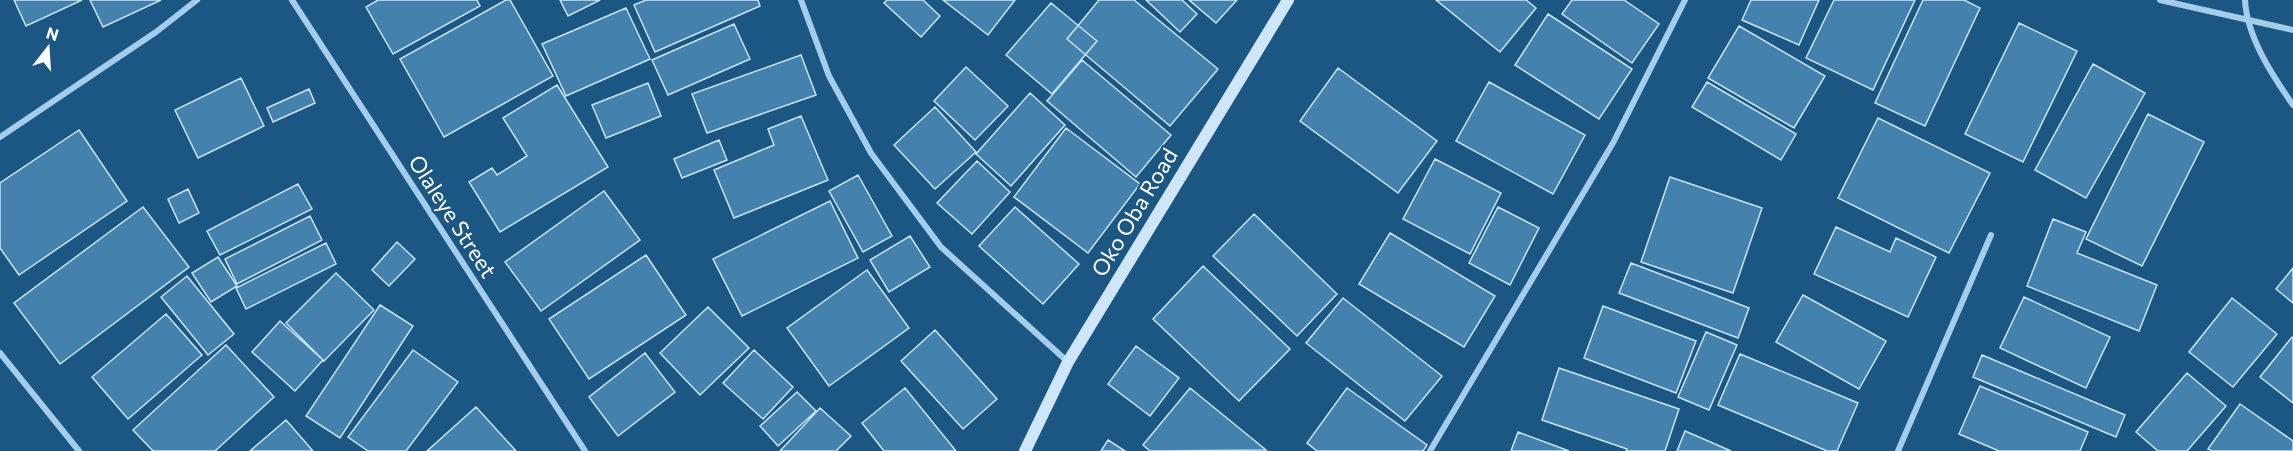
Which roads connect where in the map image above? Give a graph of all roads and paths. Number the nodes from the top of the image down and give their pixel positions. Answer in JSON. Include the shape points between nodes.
{"nodes":[{"id":1,"x":197,"y":0,"type":"edge"},
{"id":2,"x":292,"y":0,"type":"edge"},
{"id":3,"x":801,"y":0,"type":"edge"},
{"id":4,"x":1288,"y":0,"type":"edge"},
{"id":5,"x":1684,"y":0,"type":"edge"},
{"id":6,"x":2160,"y":0,"type":"edge"},
{"id":7,"x":2244,"y":0,"type":"edge"},
{"id":8,"x":2246,"y":21,"type":"junction"},
{"id":9,"x":2293,"y":30,"type":"edge"},
{"id":10,"x":2293,"y":105,"type":"edge"},
{"id":11,"x":0,"y":137,"type":"edge"},
{"id":12,"x":1991,"y":235,"type":"dead end"},
{"id":13,"x":0,"y":352,"type":"edge"},
{"id":14,"x":1068,"y":362,"type":"junction"},
{"id":15,"x":79,"y":451,"type":"edge"},
{"id":16,"x":585,"y":451,"type":"edge"},
{"id":17,"x":1025,"y":451,"type":"edge"},
{"id":18,"x":1430,"y":451,"type":"edge"},
{"id":19,"x":1898,"y":451,"type":"edge"}],
"edges":[{"from":1,"to":11,"type":"street"},
{"from":2,"to":16,"type":"street","name":"Olaleye Street"},
{"from":3,"to":14,"type":"street","via":[[829,76],[871,153],[941,247]]},
{"from":4,"to":14,"type":"street","name":"Oko Oba Road"},
{"from":5,"to":18,"type":"street","via":[[1613,143]]},
{"from":6,"to":8,"type":"street"},
{"from":7,"to":8,"type":"street"},
{"from":8,"to":9,"type":"street"},
{"from":8,"to":10,"type":"street"},
{"from":12,"to":19,"type":"street"},
{"from":13,"to":15,"type":"street"},
{"from":14,"to":17,"type":"street","name":"Oko Oba Road"}]}
